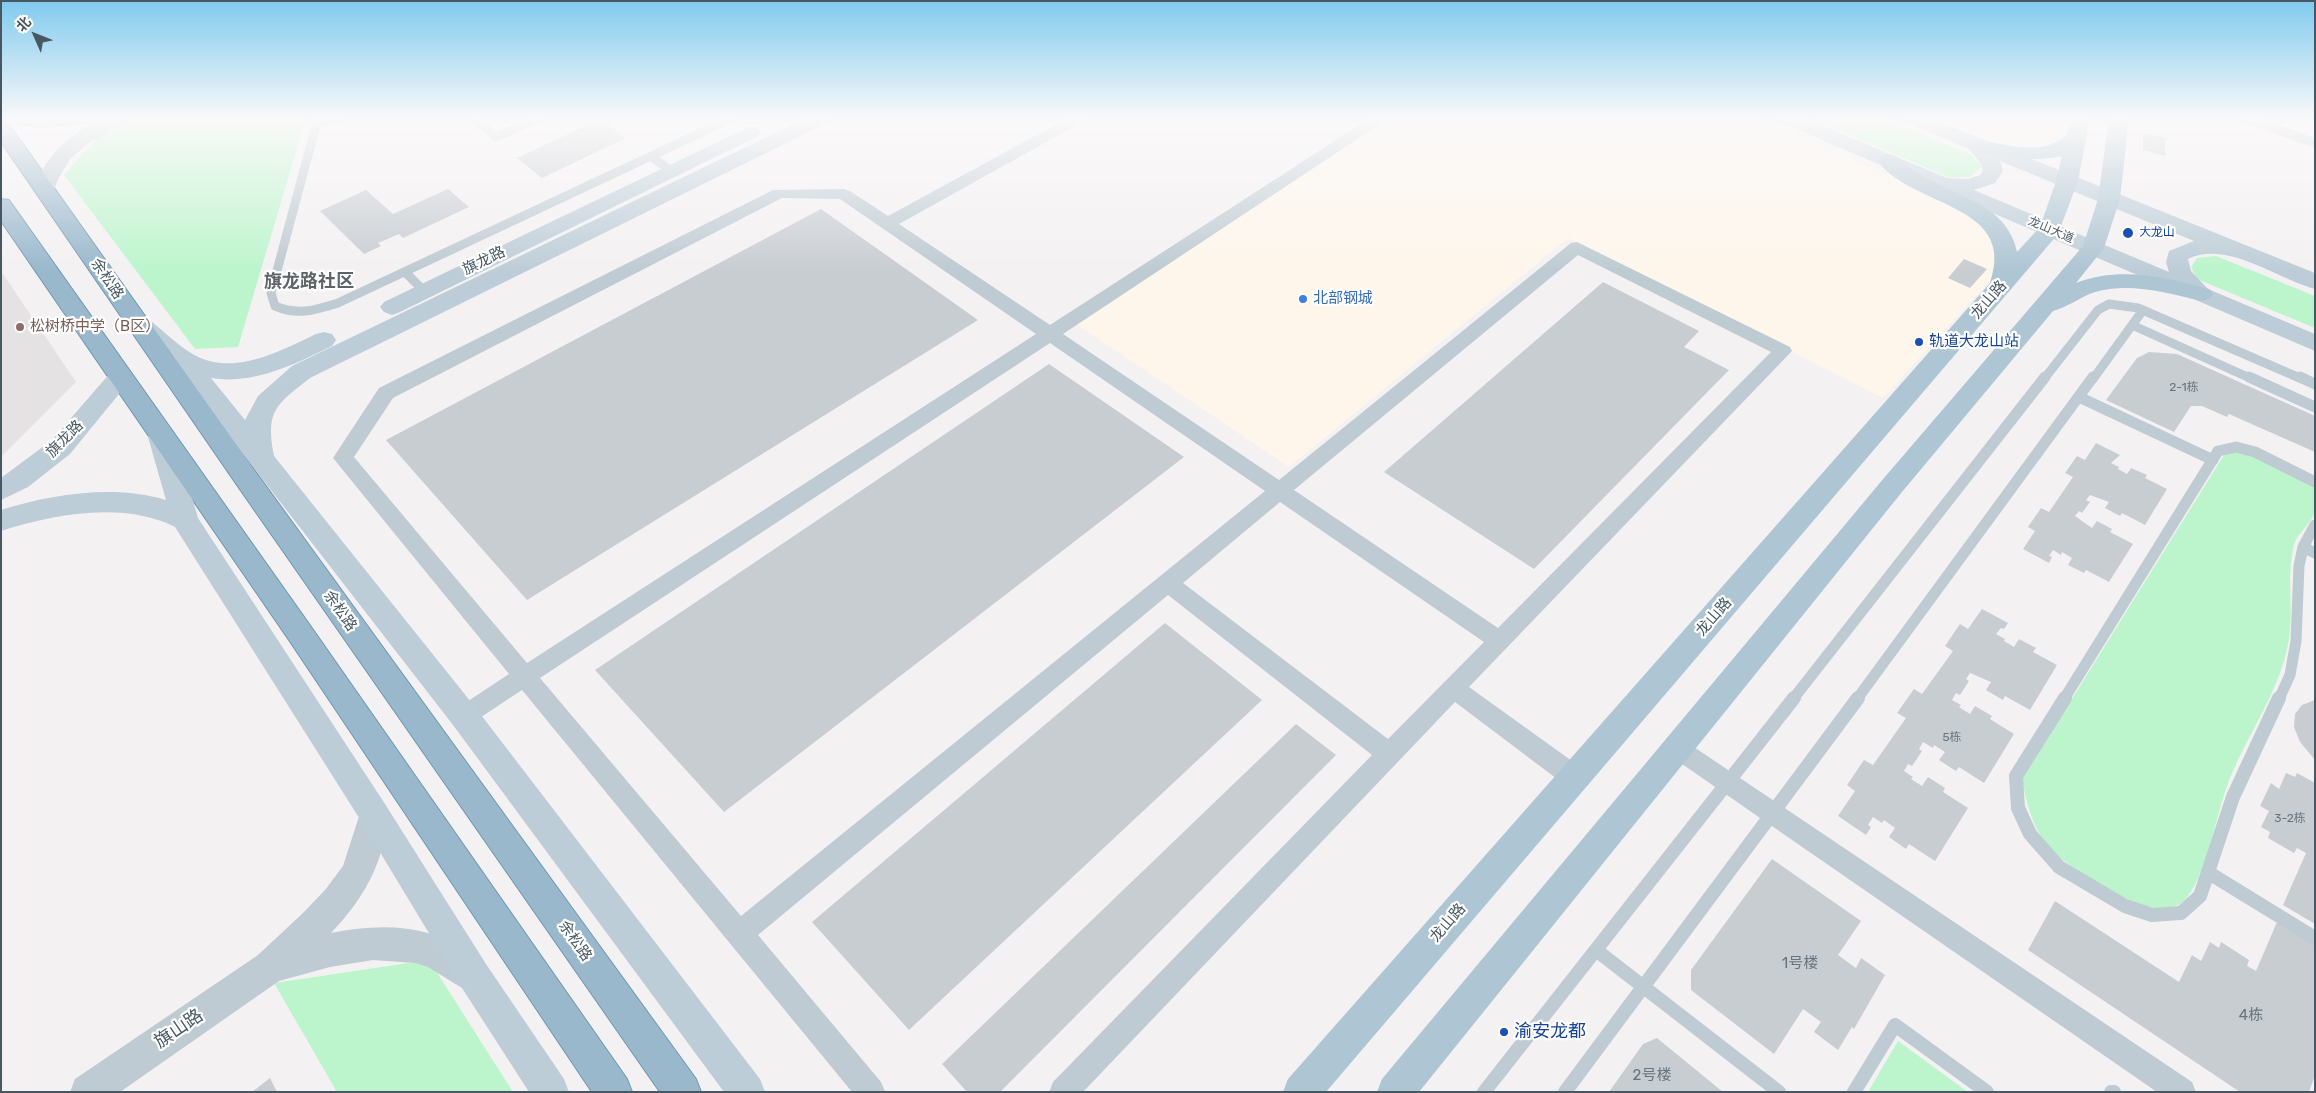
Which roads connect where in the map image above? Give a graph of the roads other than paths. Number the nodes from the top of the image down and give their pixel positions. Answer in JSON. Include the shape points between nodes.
{"nodes":[{"id":1,"x":31,"y":169,"type":"edge"},
{"id":2,"x":51,"y":169,"type":"edge"},
{"id":3,"x":304,"y":169,"type":"edge"},
{"id":4,"x":623,"y":169,"type":"edge"},
{"id":5,"x":667,"y":169,"type":"edge"},
{"id":6,"x":674,"y":169,"type":"edge"},
{"id":7,"x":717,"y":169,"type":"edge"},
{"id":8,"x":986,"y":169,"type":"edge"},
{"id":9,"x":1302,"y":169,"type":"edge"},
{"id":10,"x":1899,"y":169,"type":"edge"},
{"id":11,"x":1908,"y":169,"type":"edge"},
{"id":12,"x":1993,"y":169,"type":"edge"},
{"id":13,"x":2037,"y":169,"type":"edge"},
{"id":14,"x":2070,"y":169,"type":"edge"},
{"id":15,"x":2113,"y":169,"type":"edge"},
{"id":16,"x":670,"y":171,"type":"junction"},
{"id":17,"x":2067,"y":181,"type":"junction"},
{"id":18,"x":1942,"y":184,"type":"junction"},
{"id":19,"x":45,"y":189,"type":"junction"},
{"id":20,"x":2109,"y":199,"type":"junction"},
{"id":21,"x":1,"y":206,"type":"edge"},
{"id":22,"x":888,"y":223,"type":"junction"},
{"id":23,"x":2050,"y":229,"type":"junction"},
{"id":24,"x":2093,"y":248,"type":"junction"},
{"id":25,"x":2230,"y":248,"type":"junction"},
{"id":26,"x":405,"y":272,"type":"junction"},
{"id":27,"x":2315,"y":282,"type":"edge"},
{"id":28,"x":2001,"y":285,"type":"junction"},
{"id":29,"x":424,"y":291,"type":"junction"},
{"id":30,"x":2201,"y":294,"type":"junction"},
{"id":31,"x":2143,"y":310,"type":"junction"},
{"id":32,"x":2039,"y":312,"type":"junction"},
{"id":33,"x":135,"y":320,"type":"junction"},
{"id":34,"x":2132,"y":325,"type":"junction"},
{"id":35,"x":1049,"y":335,"type":"junction"},
{"id":36,"x":2315,"y":343,"type":"edge"},
{"id":37,"x":183,"y":359,"type":"junction"},
{"id":38,"x":120,"y":378,"type":"junction"},
{"id":39,"x":2315,"y":384,"type":"edge"},
{"id":40,"x":2079,"y":397,"type":"junction"},
{"id":41,"x":2315,"y":407,"type":"edge"},
{"id":42,"x":161,"y":437,"type":"junction"},
{"id":43,"x":260,"y":458,"type":"junction"},
{"id":44,"x":2213,"y":460,"type":"junction"},
{"id":45,"x":2315,"y":482,"type":"edge"},
{"id":46,"x":1,"y":490,"type":"edge"},
{"id":47,"x":1280,"y":491,"type":"junction"},
{"id":48,"x":186,"y":520,"type":"junction"},
{"id":49,"x":1,"y":521,"type":"edge"},
{"id":50,"x":2315,"y":525,"type":"edge"},
{"id":51,"x":2309,"y":550,"type":"edge"},
{"id":52,"x":1168,"y":583,"type":"junction"},
{"id":53,"x":1500,"y":641,"type":"junction"},
{"id":54,"x":525,"y":676,"type":"junction"},
{"id":55,"x":1454,"y":689,"type":"junction"},
{"id":56,"x":464,"y":716,"type":"junction"},
{"id":57,"x":1676,"y":748,"type":"junction"},
{"id":58,"x":1389,"y":754,"type":"junction"},
{"id":59,"x":1574,"y":777,"type":"junction"},
{"id":60,"x":1727,"y":782,"type":"junction"},
{"id":61,"x":1774,"y":813,"type":"junction"},
{"id":62,"x":374,"y":814,"type":"junction"},
{"id":63,"x":2209,"y":873,"type":"junction"},
{"id":64,"x":739,"y":934,"type":"junction"},
{"id":65,"x":2315,"y":938,"type":"edge"},
{"id":66,"x":1596,"y":950,"type":"junction"},
{"id":67,"x":270,"y":967,"type":"junction"},
{"id":68,"x":474,"y":976,"type":"junction"},
{"id":69,"x":1644,"y":987,"type":"junction"},
{"id":70,"x":88,"y":1092,"type":"edge"},
{"id":71,"x":551,"y":1092,"type":"edge"},
{"id":72,"x":614,"y":1092,"type":"edge"},
{"id":73,"x":683,"y":1092,"type":"edge"},
{"id":74,"x":747,"y":1092,"type":"edge"},
{"id":75,"x":871,"y":1092,"type":"edge"},
{"id":76,"x":1063,"y":1092,"type":"edge"},
{"id":77,"x":1301,"y":1092,"type":"edge"},
{"id":78,"x":1395,"y":1092,"type":"edge"},
{"id":79,"x":1484,"y":1092,"type":"edge"},
{"id":80,"x":1565,"y":1092,"type":"edge"},
{"id":81,"x":1779,"y":1092,"type":"edge"},
{"id":82,"x":1854,"y":1092,"type":"edge"},
{"id":83,"x":1987,"y":1092,"type":"edge"},
{"id":84,"x":2182,"y":1092,"type":"edge"}],
"edges":[{"from":1,"to":19,"type":"highway","name":"余松路"},
{"from":2,"to":19,"type":"street"},
{"from":3,"to":26,"type":"lane","via":[[270,294],[275,306],[289,313],[310,312],[338,304]]},
{"from":4,"to":26,"type":"lane"},
{"from":5,"to":16,"type":"lane"},
{"from":6,"to":16,"type":"main road","name":"旗龙路"},
{"from":7,"to":43,"type":"main road","via":[[301,372],[278,390],[264,408],[257,424]]},
{"from":8,"to":22,"type":"street"},
{"from":9,"to":35,"type":"street"},
{"from":10,"to":28,"type":"main road","via":[[1917,182],[1970,207],[1990,223],[2004,243],[2007,254]]},
{"from":11,"to":18,"type":"main road","name":"龙山大道"},
{"from":12,"to":18,"type":"main road","via":[[1988,179],[1969,185]]},
{"from":13,"to":17,"type":"main road"},
{"from":14,"to":17,"type":"main road","name":"龙山路"},
{"from":15,"to":20,"type":"main road"},
{"from":16,"to":29,"type":"main road","name":"旗龙路"},
{"from":17,"to":20,"type":"main road"},
{"from":17,"to":23,"type":"main road","name":"龙山路"},
{"from":18,"to":23,"type":"main road","name":"龙山大道"},
{"from":19,"to":33,"type":"highway","name":"余松路"},
{"from":20,"to":24,"type":"main road"},
{"from":20,"to":25,"type":"main road"},
{"from":21,"to":38,"type":"highway"},
{"from":22,"to":35,"type":"street"},
{"from":22,"to":54,"type":"street","via":[[844,194],[779,193],[386,394],[343,458]]},
{"from":23,"to":24,"type":"main road","name":"龙山大道"},
{"from":23,"to":28,"type":"main road","name":"龙山路"},
{"from":24,"to":30,"type":"main road","name":"龙山大道"},
{"from":24,"to":32,"type":"main road"},
{"from":25,"to":27,"type":"main road"},
{"from":25,"to":30,"type":"main road","via":[[2193,248],[2177,256],[2178,270]]},
{"from":26,"to":29,"type":"lane"},
{"from":28,"to":59,"type":"main road","name":"龙山路"},
{"from":29,"to":37,"type":"main road","name":"旗龙路","via":[[288,357],[258,367],[208,370]]},
{"from":30,"to":32,"type":"main road","via":[[2140,281],[2098,283],[2072,291]]},
{"from":30,"to":36,"type":"main road","name":"龙山大道"},
{"from":31,"to":34,"type":"lane"},
{"from":31,"to":39,"type":"lane"},
{"from":31,"to":60,"type":"lane","via":[[2109,304],[2098,310]]},
{"from":32,"to":57,"type":"main road"},
{"from":33,"to":37,"type":"main road"},
{"from":33,"to":73,"type":"highway","name":"余松路"},
{"from":34,"to":40,"type":"lane"},
{"from":34,"to":41,"type":"lane"},
{"from":35,"to":47,"type":"street"},
{"from":35,"to":54,"type":"street"},
{"from":37,"to":43,"type":"main road"},
{"from":38,"to":42,"type":"highway"},
{"from":38,"to":46,"type":"main road","name":"旗龙路","via":[[61,447],[20,480]]},
{"from":40,"to":44,"type":"lane"},
{"from":40,"to":61,"type":"lane"},
{"from":42,"to":48,"type":"main road"},
{"from":42,"to":72,"type":"highway","via":[[299,632]]},
{"from":43,"to":56,"type":"main road"},
{"from":44,"to":45,"type":"lane","via":[[2218,451],[2236,447],[2255,452]]},
{"from":44,"to":63,"type":"lane","via":[[2016,776],[2018,808],[2030,834],[2059,867],[2125,906],[2152,915],[2181,913],[2200,896]]},
{"from":47,"to":52,"type":"street"},
{"from":47,"to":53,"type":"street"},
{"from":47,"to":53,"type":"street","via":[[1577,247],[1783,351]]},
{"from":48,"to":49,"type":"main road","via":[[160,509],[112,504],[55,509]]},
{"from":48,"to":62,"type":"main road"},
{"from":50,"to":51,"type":"lane"},
{"from":51,"to":63,"type":"lane","via":[[2299,566],[2296,641],[2290,675],[2233,797]]},
{"from":52,"to":58,"type":"street"},
{"from":52,"to":64,"type":"street"},
{"from":53,"to":55,"type":"street"},
{"from":54,"to":56,"type":"street"},
{"from":54,"to":64,"type":"street"},
{"from":55,"to":58,"type":"street"},
{"from":55,"to":59,"type":"street"},
{"from":56,"to":74,"type":"main road"},
{"from":57,"to":60,"type":"street"},
{"from":57,"to":78,"type":"main road"},
{"from":58,"to":76,"type":"street"},
{"from":59,"to":77,"type":"main road","name":"龙山路"},
{"from":60,"to":61,"type":"street"},
{"from":60,"to":66,"type":"lane"},
{"from":61,"to":69,"type":"lane"},
{"from":61,"to":84,"type":"street"},
{"from":62,"to":67,"type":"street","via":[[366,850],[355,876],[307,932]]},
{"from":62,"to":68,"type":"main road"},
{"from":63,"to":65,"type":"lane"},
{"from":64,"to":75,"type":"street"},
{"from":66,"to":69,"type":"lane"},
{"from":66,"to":79,"type":"lane"},
{"from":67,"to":68,"type":"street","via":[[320,952],[360,945],[401,944],[434,952]]},
{"from":67,"to":70,"type":"street","name":"旗山路"},
{"from":68,"to":71,"type":"main road"},
{"from":69,"to":80,"type":"lane"},
{"from":69,"to":81,"type":"lane"},
{"from":82,"to":83,"type":"lane","via":[[1895,1025]]}]}
